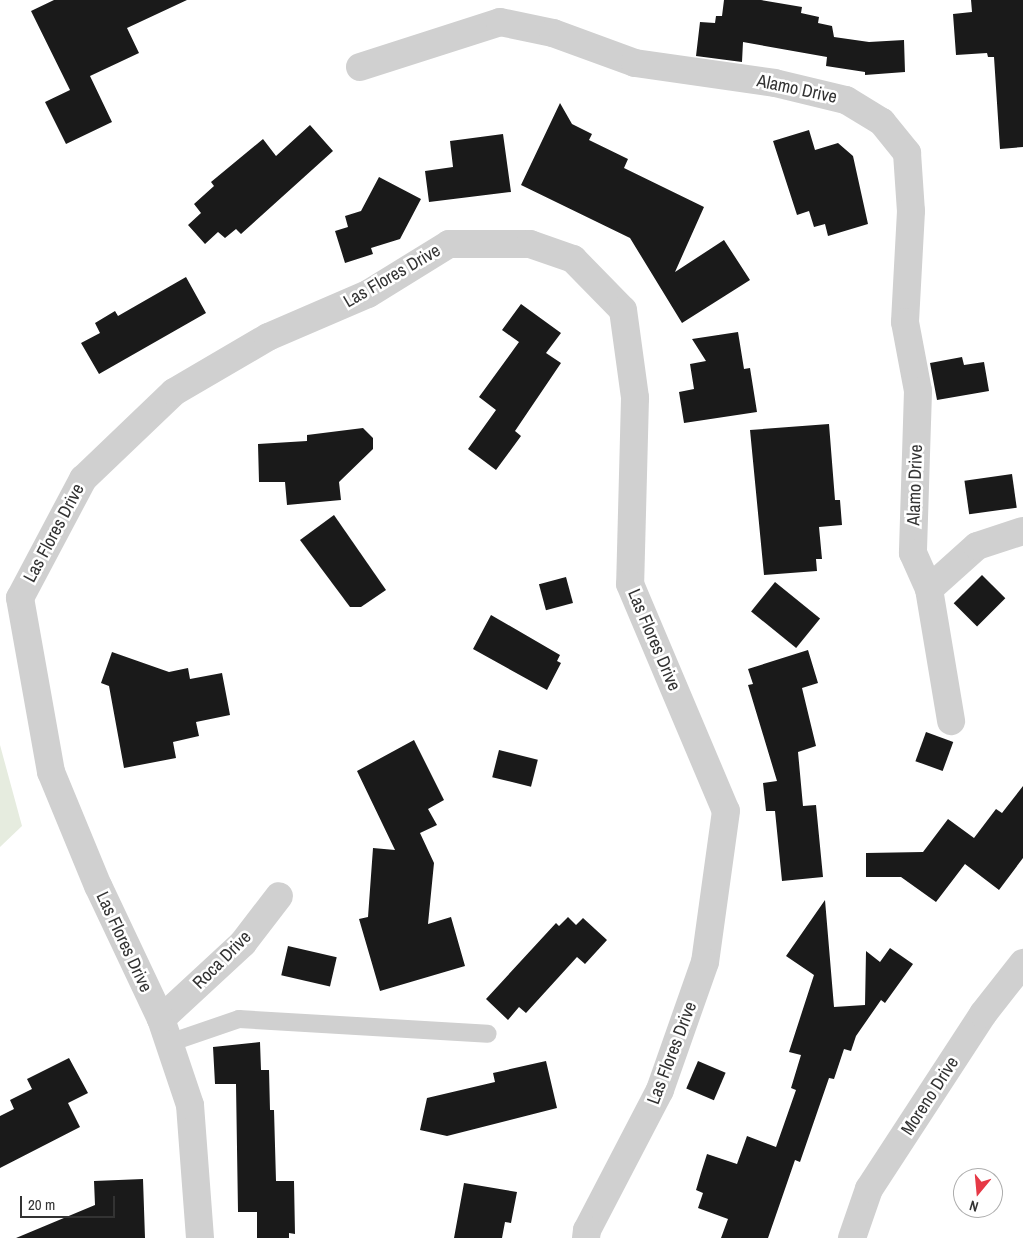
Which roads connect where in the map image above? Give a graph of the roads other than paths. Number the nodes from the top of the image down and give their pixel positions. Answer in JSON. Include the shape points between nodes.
{"nodes":[{"id":1,"x":360,"y":67,"type":"dead end"},
{"id":2,"x":1023,"y":531,"type":"edge"},
{"id":3,"x":929,"y":589,"type":"junction"},
{"id":4,"x":950,"y":721,"type":"dead end"},
{"id":5,"x":278,"y":896,"type":"dead end"},
{"id":6,"x":1023,"y":963,"type":"edge"},
{"id":7,"x":165,"y":1031,"type":"junction"},
{"id":8,"x":488,"y":1034,"type":"dead end"},
{"id":9,"x":200,"y":1238,"type":"edge"},
{"id":10,"x":586,"y":1238,"type":"edge"},
{"id":11,"x":852,"y":1238,"type":"edge"}],
"edges":[{"from":1,"to":3,"type":"street","name":"Alamo Drive","via":[[500,22],[553,33],[635,63],[775,83],[846,100],[882,122],[906,153],[911,211],[905,322],[918,391],[913,553]]},
{"from":2,"to":3,"type":"street","via":[[977,546]]},
{"from":3,"to":4,"type":"street","name":"Alamo Drive"},
{"from":5,"to":7,"type":"street","name":"Roca Drive","via":[[243,943]]},
{"from":6,"to":11,"type":"street","name":"Moreno Drive","via":[[983,1014],[869,1189]]},
{"from":7,"to":8,"type":"lane","via":[[239,1019]]},
{"from":7,"to":9,"type":"street","name":"Las Flores Drive","via":[[190,1105]]},
{"from":7,"to":10,"type":"street","name":"Las Flores Drive","via":[[98,886],[51,772],[20,598],[83,478],[174,392],[268,337],[368,294],[449,244],[530,244],[573,258],[624,310],[635,398],[630,584],[726,812],[705,962],[660,1090],[587,1230]]}]}
